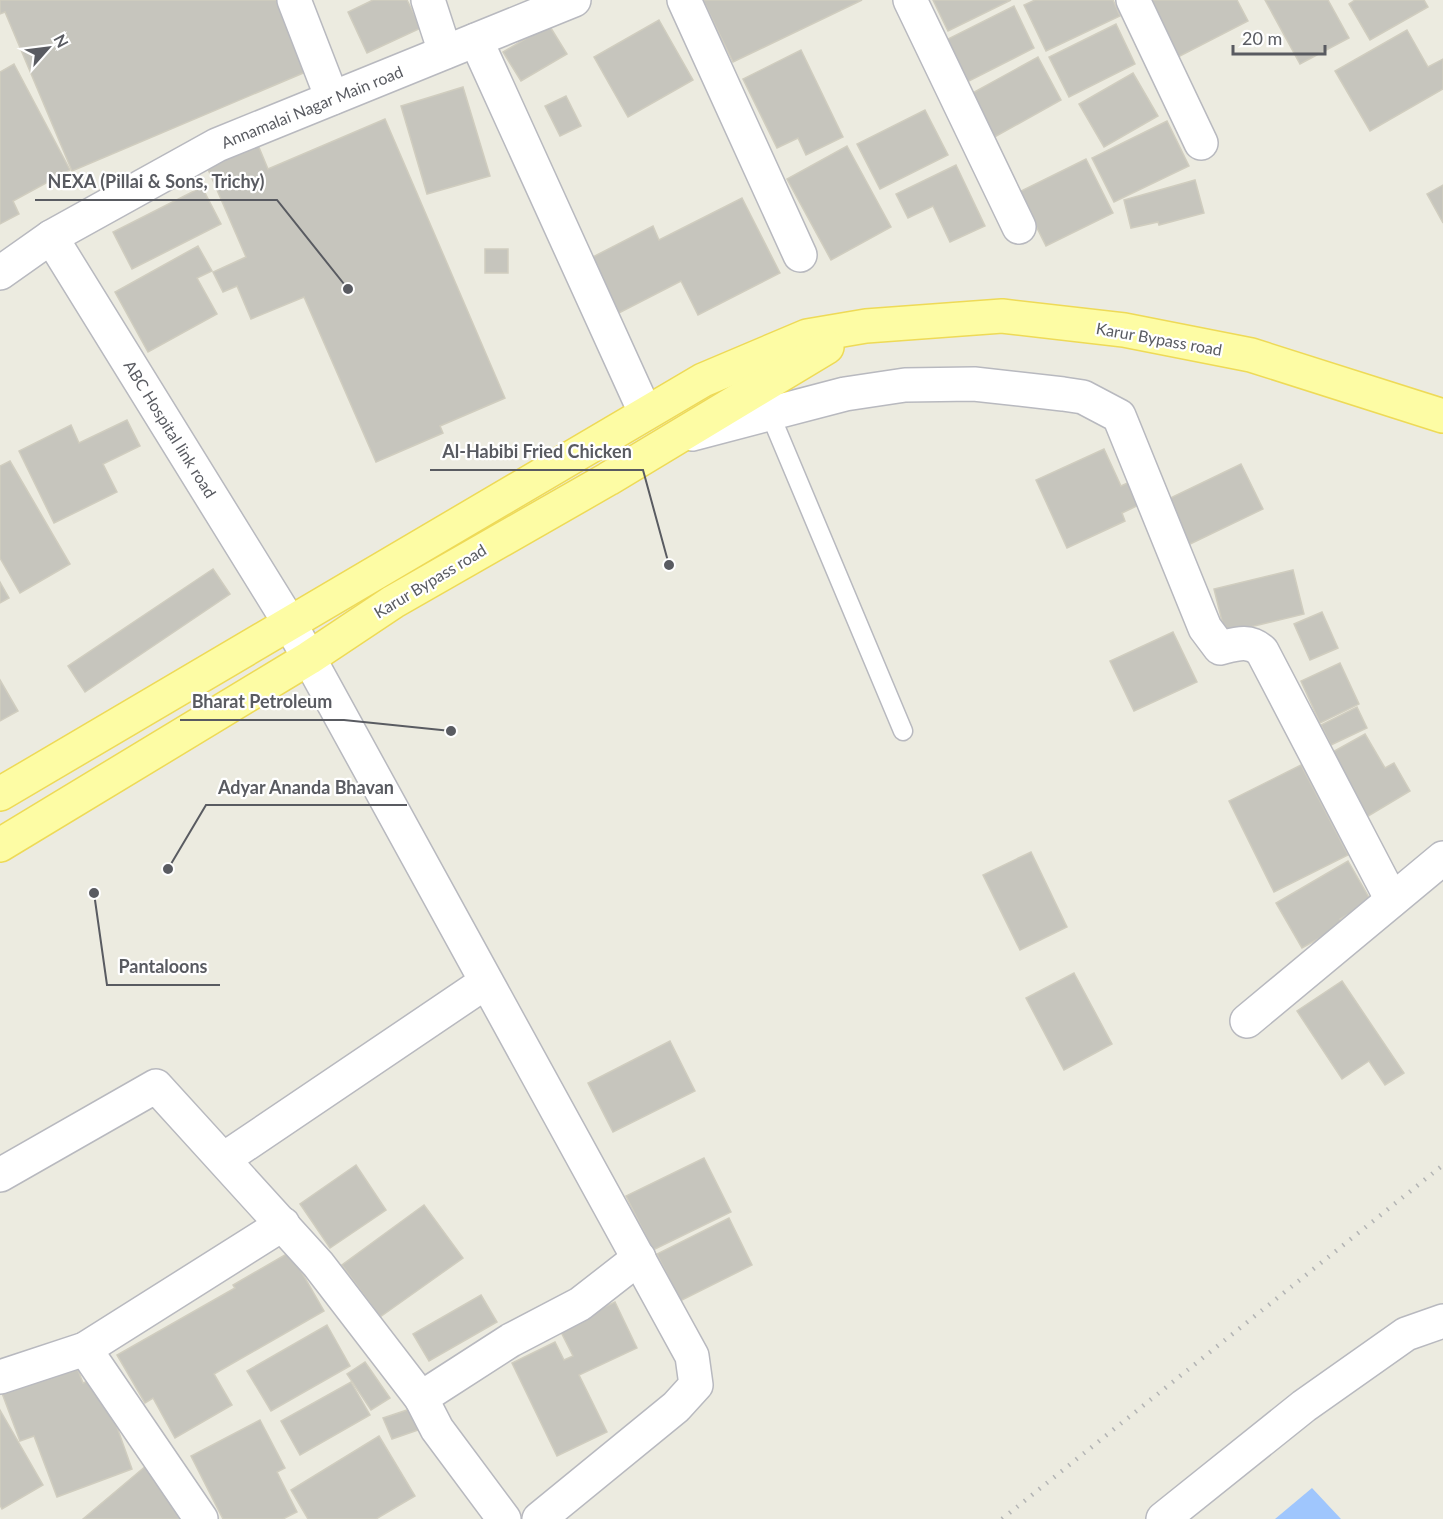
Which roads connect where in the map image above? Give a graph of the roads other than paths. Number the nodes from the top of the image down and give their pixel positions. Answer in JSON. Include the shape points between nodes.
{"nodes":[{"id":1,"x":294,"y":0,"type":"edge"},
{"id":2,"x":428,"y":0,"type":"edge"},
{"id":3,"x":573,"y":0,"type":"edge"},
{"id":4,"x":684,"y":0,"type":"edge"},
{"id":5,"x":910,"y":0,"type":"edge"},
{"id":6,"x":1133,"y":0,"type":"edge"},
{"id":7,"x":476,"y":40,"type":"junction"},
{"id":8,"x":445,"y":52,"type":"junction"},
{"id":9,"x":332,"y":98,"type":"junction"},
{"id":10,"x":1201,"y":142,"type":"dead end"},
{"id":11,"x":1019,"y":228,"type":"dead end"},
{"id":12,"x":51,"y":237,"type":"junction"},
{"id":13,"x":800,"y":255,"type":"dead end"},
{"id":14,"x":0,"y":273,"type":"edge"},
{"id":15,"x":866,"y":326,"type":"junction"},
{"id":16,"x":645,"y":412,"type":"junction"},
{"id":17,"x":770,"y":414,"type":"junction"},
{"id":18,"x":1443,"y":416,"type":"edge"},
{"id":19,"x":674,"y":440,"type":"junction"},
{"id":20,"x":289,"y":622,"type":"junction"},
{"id":21,"x":309,"y":658,"type":"junction"},
{"id":22,"x":903,"y":732,"type":"dead end"},
{"id":23,"x":0,"y":794,"type":"edge"},
{"id":24,"x":0,"y":845,"type":"edge"},
{"id":25,"x":1443,"y":858,"type":"edge"},
{"id":26,"x":1392,"y":900,"type":"junction"},
{"id":27,"x":486,"y":982,"type":"junction"},
{"id":28,"x":1247,"y":1021,"type":"dead end"},
{"id":29,"x":224,"y":1159,"type":"junction"},
{"id":30,"x":0,"y":1174,"type":"edge"},
{"id":31,"x":284,"y":1224,"type":"junction"},
{"id":32,"x":639,"y":1258,"type":"junction"},
{"id":33,"x":1443,"y":1321,"type":"edge"},
{"id":34,"x":85,"y":1349,"type":"junction"},
{"id":35,"x":0,"y":1377,"type":"edge"},
{"id":36,"x":421,"y":1398,"type":"junction"},
{"id":37,"x":201,"y":1519,"type":"edge"},
{"id":38,"x":504,"y":1519,"type":"edge"},
{"id":39,"x":539,"y":1519,"type":"edge"},
{"id":40,"x":1163,"y":1519,"type":"edge"}],
"edges":[{"from":1,"to":9,"type":"street"},
{"from":2,"to":8,"type":"street"},
{"from":3,"to":7,"type":"street","name":"Annamalai Nagar Main road"},
{"from":4,"to":13,"type":"street"},
{"from":5,"to":11,"type":"street"},
{"from":6,"to":10,"type":"street"},
{"from":7,"to":8,"type":"street","name":"Annamalai Nagar Main road"},
{"from":7,"to":16,"type":"street"},
{"from":8,"to":9,"type":"street","name":"Annamalai Nagar Main road"},
{"from":9,"to":12,"type":"street","name":"Annamalai Nagar Main road","via":[[217,145]]},
{"from":12,"to":14,"type":"street","name":"Annamalai Nagar Main road"},
{"from":12,"to":20,"type":"street","name":"ABC Hospital link road"},
{"from":15,"to":16,"type":"main road","name":"Karur Bypass road","via":[[807,336],[703,380]]},
{"from":15,"to":18,"type":"main road","name":"Karur Bypass road","via":[[1002,316],[1125,330],[1251,355]]},
{"from":15,"to":19,"type":"main road","name":"Karur Bypass road"},
{"from":16,"to":20,"type":"main road","name":"Karur Bypass road"},
{"from":17,"to":19,"type":"street"},
{"from":17,"to":22,"type":"lane"},
{"from":17,"to":26,"type":"street","via":[[845,394],[905,385],[974,384],[1083,397],[1119,416],[1205,628],[1220,648],[1242,643],[1254,644],[1262,651]]},
{"from":19,"to":21,"type":"main road","name":"Karur Bypass road","via":[[393,602]]},
{"from":20,"to":21,"type":"street","name":"ABC Hospital link road"},
{"from":20,"to":23,"type":"main road","name":"Karur Bypass road"},
{"from":21,"to":24,"type":"main road","name":"Karur Bypass road"},
{"from":21,"to":27,"type":"street","name":"ABC Hospital link road"},
{"from":25,"to":26,"type":"street"},
{"from":26,"to":28,"type":"street"},
{"from":27,"to":29,"type":"street"},
{"from":27,"to":32,"type":"street","name":"ABC Hospital link road"},
{"from":29,"to":30,"type":"street","via":[[156,1086]]},
{"from":29,"to":31,"type":"street"},
{"from":31,"to":34,"type":"street"},
{"from":31,"to":36,"type":"street"},
{"from":32,"to":36,"type":"street","via":[[580,1304],[511,1340]]},
{"from":32,"to":39,"type":"street","name":"ABC Hospital link road","via":[[692,1356],[696,1385],[676,1407]]},
{"from":33,"to":40,"type":"street","via":[[1406,1334],[1331,1386]]},
{"from":34,"to":35,"type":"street"},
{"from":34,"to":37,"type":"street"},
{"from":36,"to":38,"type":"street","via":[[437,1429]]}]}
